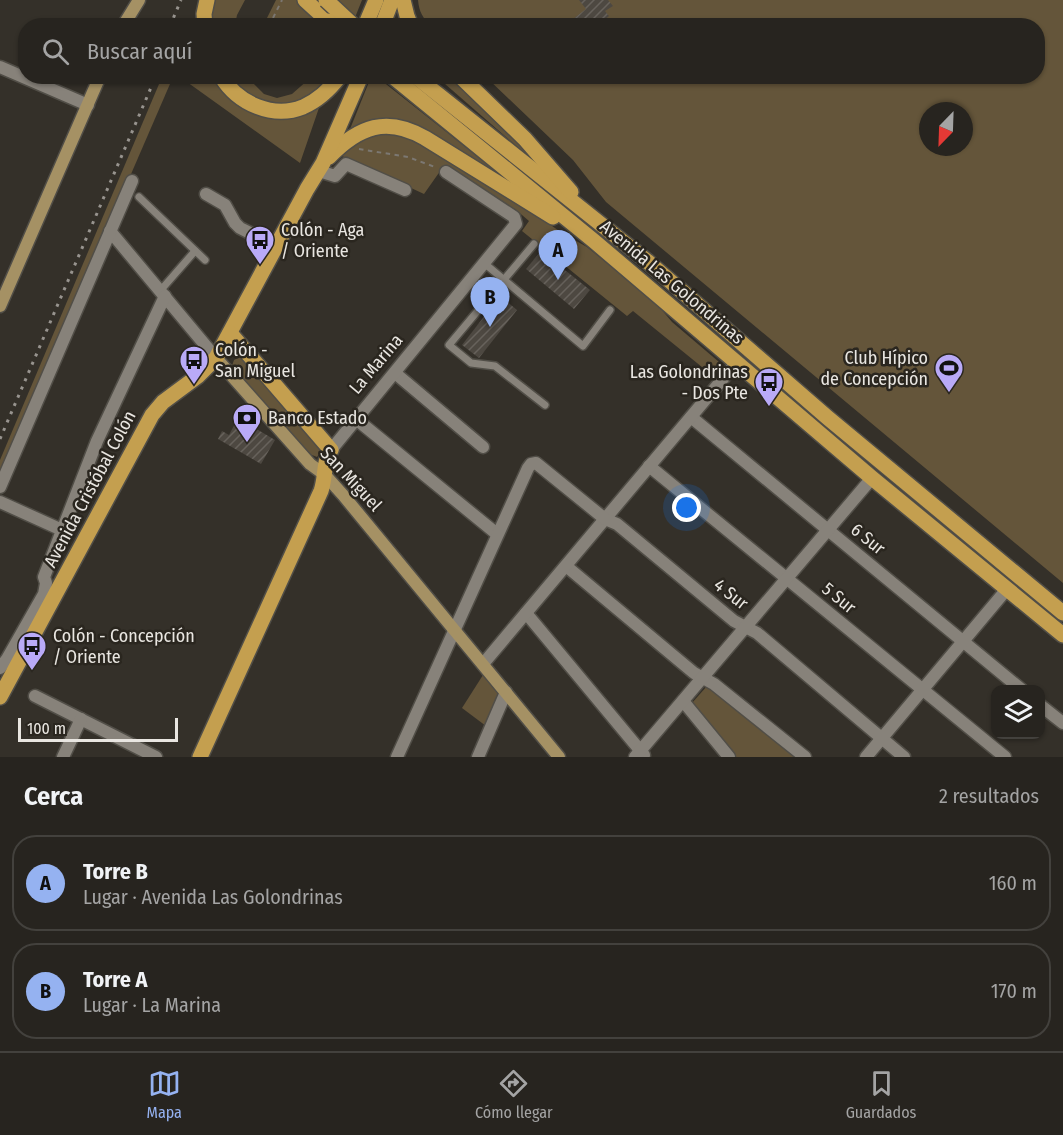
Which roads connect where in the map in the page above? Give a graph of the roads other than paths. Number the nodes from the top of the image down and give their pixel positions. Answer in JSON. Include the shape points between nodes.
{"nodes":[{"id":1,"x":207,"y":0,"type":"edge"},
{"id":2,"x":305,"y":0,"type":"edge"},
{"id":3,"x":326,"y":0,"type":"edge"},
{"id":4,"x":376,"y":0,"type":"edge"},
{"id":5,"x":392,"y":0,"type":"edge"},
{"id":6,"x":403,"y":0,"type":"edge"},
{"id":7,"x":135,"y":4,"type":"edge"},
{"id":8,"x":127,"y":18,"type":"edge"},
{"id":9,"x":204,"y":18,"type":"edge"},
{"id":10,"x":324,"y":18,"type":"edge"},
{"id":11,"x":345,"y":18,"type":"edge"},
{"id":12,"x":368,"y":18,"type":"edge"},
{"id":13,"x":385,"y":18,"type":"edge"},
{"id":14,"x":408,"y":18,"type":"edge"},
{"id":15,"x":0,"y":67,"type":"edge"},
{"id":16,"x":18,"y":75,"type":"edge"},
{"id":17,"x":39,"y":84,"type":"edge"},
{"id":18,"x":97,"y":84,"type":"edge"},
{"id":19,"x":226,"y":84,"type":"edge"},
{"id":20,"x":333,"y":84,"type":"edge"},
{"id":21,"x":350,"y":84,"type":"edge"},
{"id":22,"x":357,"y":84,"type":"edge"},
{"id":23,"x":405,"y":84,"type":"edge"},
{"id":24,"x":421,"y":84,"type":"edge"},
{"id":25,"x":468,"y":84,"type":"edge"},
{"id":26,"x":352,"y":96,"type":"junction"},
{"id":27,"x":437,"y":104,"type":"junction"},
{"id":28,"x":88,"y":105,"type":"junction"},
{"id":29,"x":321,"y":167,"type":"junction"},
{"id":30,"x":446,"y":172,"type":"road end"},
{"id":31,"x":132,"y":181,"type":"dead end"},
{"id":32,"x":405,"y":190,"type":"dead end"},
{"id":33,"x":206,"y":194,"type":"dead end"},
{"id":34,"x":139,"y":197,"type":"dead end"},
{"id":35,"x":588,"y":213,"type":"junction"},
{"id":36,"x":110,"y":231,"type":"junction"},
{"id":37,"x":594,"y":241,"type":"junction"},
{"id":38,"x":534,"y":244,"type":"dead end"},
{"id":39,"x":276,"y":246,"type":"junction"},
{"id":40,"x":195,"y":251,"type":"junction"},
{"id":41,"x":204,"y":260,"type":"dead end"},
{"id":42,"x":484,"y":263,"type":"junction"},
{"id":43,"x":504,"y":280,"type":"junction"},
{"id":44,"x":162,"y":294,"type":"junction"},
{"id":45,"x":1,"y":301,"type":"edge"},
{"id":46,"x":610,"y":310,"type":"dead end"},
{"id":47,"x":230,"y":333,"type":"junction"},
{"id":48,"x":216,"y":358,"type":"junction"},
{"id":49,"x":736,"y":362,"type":"junction"},
{"id":50,"x":395,"y":373,"type":"junction"},
{"id":51,"x":545,"y":405,"type":"dead end"},
{"id":52,"x":691,"y":417,"type":"junction"},
{"id":53,"x":356,"y":419,"type":"junction"},
{"id":54,"x":818,"y":421,"type":"junction"},
{"id":55,"x":483,"y":447,"type":"dead end"},
{"id":56,"x":331,"y":450,"type":"junction"},
{"id":57,"x":649,"y":466,"type":"junction"},
{"id":58,"x":325,"y":475,"type":"junction"},
{"id":59,"x":897,"y":476,"type":"junction"},
{"id":60,"x":872,"y":478,"type":"junction"},
{"id":61,"x":0,"y":488,"type":"edge"},
{"id":62,"x":0,"y":502,"type":"edge"},
{"id":63,"x":605,"y":519,"type":"junction"},
{"id":64,"x":62,"y":530,"type":"junction"},
{"id":65,"x":828,"y":530,"type":"junction"},
{"id":66,"x":497,"y":534,"type":"junction"},
{"id":67,"x":566,"y":566,"type":"junction"},
{"id":68,"x":787,"y":579,"type":"junction"},
{"id":69,"x":1007,"y":589,"type":"junction"},
{"id":70,"x":526,"y":613,"type":"junction"},
{"id":71,"x":1063,"y":613,"type":"edge"},
{"id":72,"x":746,"y":627,"type":"junction"},
{"id":73,"x":454,"y":629,"type":"junction"},
{"id":74,"x":1063,"y":635,"type":"edge"},
{"id":75,"x":964,"y":642,"type":"junction"},
{"id":76,"x":483,"y":664,"type":"junction"},
{"id":77,"x":0,"y":668,"type":"edge"},
{"id":78,"x":702,"y":678,"type":"junction"},
{"id":79,"x":1016,"y":685,"type":"edge"},
{"id":80,"x":923,"y":690,"type":"junction"},
{"id":81,"x":506,"y":692,"type":"junction"},
{"id":82,"x":35,"y":696,"type":"dead end"},
{"id":83,"x":0,"y":697,"type":"edge"},
{"id":84,"x":683,"y":701,"type":"junction"},
{"id":85,"x":1045,"y":708,"type":"edge"},
{"id":86,"x":81,"y":719,"type":"junction"},
{"id":87,"x":1063,"y":723,"type":"edge"},
{"id":88,"x":882,"y":738,"type":"junction"},
{"id":89,"x":640,"y":755,"type":"edge"},
{"id":90,"x":63,"y":757,"type":"edge"},
{"id":91,"x":156,"y":757,"type":"edge"},
{"id":92,"x":201,"y":757,"type":"edge"},
{"id":93,"x":397,"y":757,"type":"edge"},
{"id":94,"x":478,"y":757,"type":"edge"},
{"id":95,"x":558,"y":757,"type":"edge"},
{"id":96,"x":729,"y":757,"type":"edge"},
{"id":97,"x":805,"y":757,"type":"edge"},
{"id":98,"x":866,"y":757,"type":"edge"},
{"id":99,"x":904,"y":757,"type":"edge"},
{"id":100,"x":1005,"y":757,"type":"edge"}],
"edges":[{"from":1,"to":9,"type":"main road"},
{"from":2,"to":10,"type":"main road"},
{"from":3,"to":11,"type":"main road","bridge":true},
{"from":4,"to":12,"type":"main road"},
{"from":5,"to":13,"type":"main road"},
{"from":6,"to":14,"type":"main road"},
{"from":7,"to":8,"type":"street"},
{"from":15,"to":16,"type":"street"},
{"from":17,"to":28,"type":"street"},
{"from":18,"to":28,"type":"street"},
{"from":19,"to":20,"type":"main road","via":[[247,102],[280,111],[310,104]]},
{"from":21,"to":26,"type":"main road"},
{"from":22,"to":26,"type":"main road","name":"Avenida Cristóbal Colón"},
{"from":23,"to":27,"type":"main road","name":"Avenida Las Golondrinas"},
{"from":24,"to":27,"type":"main road","name":"Avenida Las Golondrinas"},
{"from":25,"to":35,"type":"main road","via":[[525,139]]},
{"from":26,"to":29,"type":"main road","name":"Avenida Cristóbal Colón"},
{"from":27,"to":35,"type":"main road","name":"Avenida Las Golondrinas"},
{"from":27,"to":37,"type":"main road","name":"Avenida Las Golondrinas"},
{"from":28,"to":45,"type":"street"},
{"from":29,"to":32,"type":"street","via":[[335,176],[347,164]]},
{"from":29,"to":37,"type":"main road","via":[[365,130],[397,127],[416,133]]},
{"from":29,"to":39,"type":"main road","name":"Avenida Cristóbal Colón"},
{"from":30,"to":42,"type":"street","name":"La Marina","via":[[515,218],[514,226]]},
{"from":31,"to":36,"type":"street"},
{"from":33,"to":39,"type":"street","via":[[225,205],[240,228]]},
{"from":34,"to":40,"type":"lane"},
{"from":35,"to":54,"type":"main road","name":"Avenida Las Golondrinas","via":[[647,261]]},
{"from":36,"to":44,"type":"street","name":"San Miguel"},
{"from":36,"to":61,"type":"street"},
{"from":37,"to":49,"type":"main road","name":"Avenida Las Golondrinas"},
{"from":38,"to":43,"type":"lane"},
{"from":39,"to":47,"type":"main road","name":"Avenida Cristóbal Colón"},
{"from":40,"to":41,"type":"lane"},
{"from":40,"to":44,"type":"lane"},
{"from":42,"to":43,"type":"lane"},
{"from":42,"to":50,"type":"street","name":"La Marina"},
{"from":43,"to":46,"type":"lane","via":[[583,346]]},
{"from":43,"to":51,"type":"lane","via":[[450,345],[471,363],[495,366]]},
{"from":44,"to":48,"type":"street","name":"San Miguel"},
{"from":44,"to":64,"type":"street"},
{"from":47,"to":48,"type":"main road","name":"Avenida Cristóbal Colón"},
{"from":47,"to":56,"type":"main road","name":"San Miguel"},
{"from":48,"to":58,"type":"street","name":"San Miguel","via":[[310,464]]},
{"from":48,"to":83,"type":"main road","name":"Avenida Cristóbal Colón","via":[[152,415]]},
{"from":49,"to":52,"type":"street"},
{"from":49,"to":54,"type":"main road","name":"Avenida Las Golondrinas"},
{"from":50,"to":53,"type":"street","name":"La Marina"},
{"from":50,"to":55,"type":"street"},
{"from":52,"to":57,"type":"street"},
{"from":52,"to":65,"type":"street","name":"6 Sur"},
{"from":53,"to":56,"type":"street","name":"La Marina"},
{"from":53,"to":66,"type":"street"},
{"from":54,"to":59,"type":"main road","name":"Avenida Las Golondrinas"},
{"from":54,"to":60,"type":"main road","name":"Avenida Las Golondrinas"},
{"from":56,"to":58,"type":"main road","name":"La Marina"},
{"from":57,"to":63,"type":"street"},
{"from":57,"to":68,"type":"street","name":"5 Sur"},
{"from":58,"to":73,"type":"street","name":"San Miguel"},
{"from":58,"to":92,"type":"main road","name":"La Marina","via":[[317,501]]},
{"from":59,"to":60,"type":"main road","via":[[883,474]]},
{"from":59,"to":71,"type":"main road","name":"Avenida Las Golondrinas"},
{"from":60,"to":65,"type":"street"},
{"from":60,"to":69,"type":"main road","name":"Avenida Las Golondrinas"},
{"from":62,"to":64,"type":"street"},
{"from":63,"to":66,"type":"street","name":"4 Sur","via":[[541,465],[533,463]]},
{"from":63,"to":67,"type":"street"},
{"from":63,"to":72,"type":"street","name":"4 Sur","via":[[617,524]]},
{"from":64,"to":77,"type":"street","via":[[44,577],[44,594]]},
{"from":65,"to":68,"type":"street"},
{"from":65,"to":75,"type":"street","name":"6 Sur"},
{"from":66,"to":73,"type":"street"},
{"from":67,"to":70,"type":"street"},
{"from":67,"to":78,"type":"street"},
{"from":68,"to":72,"type":"street"},
{"from":68,"to":80,"type":"street","name":"5 Sur"},
{"from":69,"to":74,"type":"main road","name":"Avenida Las Golondrinas"},
{"from":69,"to":75,"type":"street"},
{"from":70,"to":76,"type":"street"},
{"from":70,"to":89,"type":"street"},
{"from":72,"to":78,"type":"street"},
{"from":72,"to":88,"type":"street","name":"4 Sur"},
{"from":73,"to":76,"type":"street","name":"San Miguel"},
{"from":73,"to":93,"type":"street"},
{"from":75,"to":79,"type":"street","name":"6 Sur"},
{"from":75,"to":80,"type":"street"},
{"from":76,"to":81,"type":"street","name":"San Miguel"},
{"from":78,"to":84,"type":"street"},
{"from":78,"to":97,"type":"street"},
{"from":80,"to":88,"type":"street"},
{"from":80,"to":100,"type":"street","name":"5 Sur"},
{"from":81,"to":94,"type":"street"},
{"from":81,"to":95,"type":"street","name":"San Miguel"},
{"from":82,"to":86,"type":"street"},
{"from":84,"to":89,"type":"street"},
{"from":84,"to":96,"type":"street"},
{"from":85,"to":87,"type":"street"},
{"from":86,"to":90,"type":"street"},
{"from":86,"to":91,"type":"street"},
{"from":88,"to":98,"type":"street"},
{"from":88,"to":99,"type":"street","name":"4 Sur"}]}
